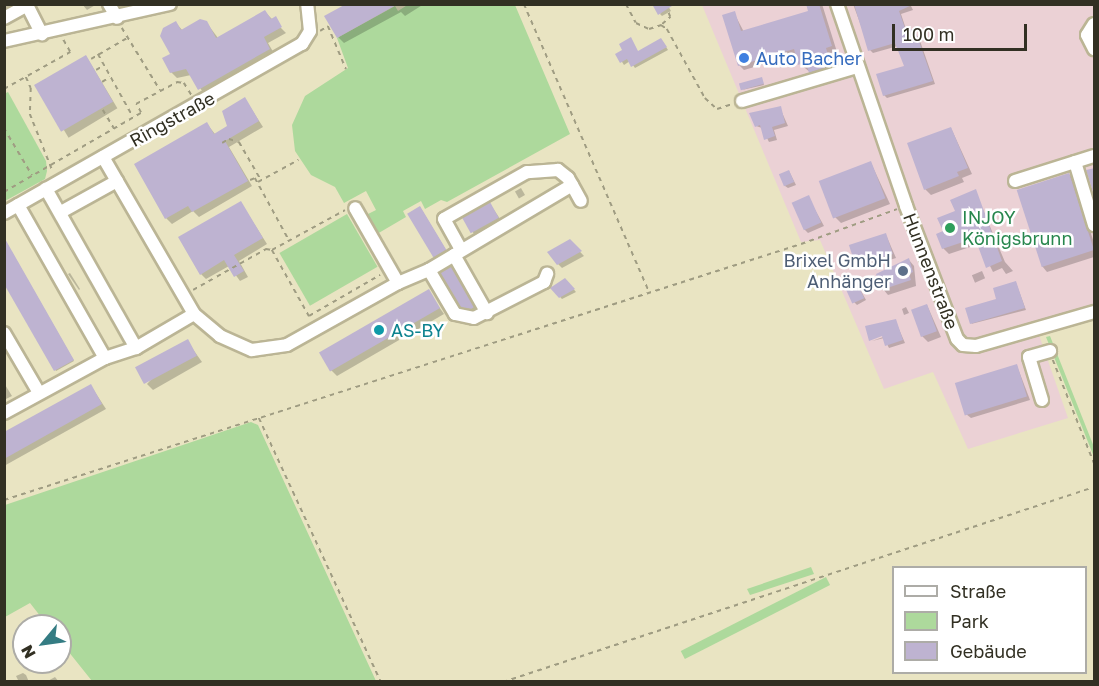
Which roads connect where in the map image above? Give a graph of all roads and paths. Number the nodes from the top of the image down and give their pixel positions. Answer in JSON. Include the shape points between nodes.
{"nodes":[{"id":1,"x":109,"y":4,"type":"edge"},
{"id":2,"x":307,"y":4,"type":"edge"},
{"id":3,"x":524,"y":4,"type":"edge"},
{"id":4,"x":626,"y":4,"type":"edge"},
{"id":5,"x":837,"y":4,"type":"edge"},
{"id":6,"x":168,"y":5,"type":"edge"},
{"id":7,"x":668,"y":12,"type":"dead end"},
{"id":8,"x":4,"y":18,"type":"edge"},
{"id":9,"x":117,"y":18,"type":"junction"},
{"id":10,"x":1095,"y":24,"type":"edge"},
{"id":11,"x":661,"y":25,"type":"junction"},
{"id":12,"x":58,"y":30,"type":"junction"},
{"id":13,"x":42,"y":34,"type":"junction"},
{"id":14,"x":127,"y":37,"type":"junction"},
{"id":15,"x":305,"y":39,"type":"junction"},
{"id":16,"x":4,"y":41,"type":"edge"},
{"id":17,"x":1095,"y":49,"type":"edge"},
{"id":18,"x":98,"y":54,"type":"junction"},
{"id":19,"x":91,"y":59,"type":"dead end"},
{"id":20,"x":104,"y":65,"type":"junction"},
{"id":21,"x":857,"y":67,"type":"junction"},
{"id":22,"x":346,"y":69,"type":"dead end"},
{"id":23,"x":96,"y":70,"type":"dead end"},
{"id":24,"x":26,"y":77,"type":"junction"},
{"id":25,"x":110,"y":77,"type":"junction"},
{"id":26,"x":102,"y":82,"type":"dead end"},
{"id":27,"x":4,"y":89,"type":"edge"},
{"id":28,"x":160,"y":91,"type":"junction"},
{"id":29,"x":742,"y":101,"type":"joint"},
{"id":30,"x":199,"y":106,"type":"junction"},
{"id":31,"x":103,"y":110,"type":"dead end"},
{"id":32,"x":134,"y":118,"type":"junction"},
{"id":33,"x":4,"y":128,"type":"edge"},
{"id":34,"x":114,"y":129,"type":"junction"},
{"id":35,"x":222,"y":143,"type":"dead end"},
{"id":36,"x":1095,"y":156,"type":"edge"},
{"id":37,"x":103,"y":157,"type":"junction"},
{"id":38,"x":298,"y":159,"type":"dead end"},
{"id":39,"x":1075,"y":162,"type":"junction"},
{"id":40,"x":51,"y":165,"type":"junction"},
{"id":41,"x":32,"y":176,"type":"junction"},
{"id":42,"x":250,"y":180,"type":"dead end"},
{"id":43,"x":261,"y":180,"type":"junction"},
{"id":44,"x":117,"y":181,"type":"junction"},
{"id":45,"x":257,"y":182,"type":"junction"},
{"id":46,"x":1015,"y":182,"type":"dead end"},
{"id":47,"x":572,"y":185,"type":"junction"},
{"id":48,"x":46,"y":189,"type":"junction"},
{"id":49,"x":4,"y":192,"type":"edge"},
{"id":50,"x":581,"y":201,"type":"dead end"},
{"id":51,"x":18,"y":205,"type":"junction"},
{"id":52,"x":906,"y":206,"type":"junction"},
{"id":53,"x":352,"y":208,"type":"joint"},
{"id":54,"x":60,"y":212,"type":"junction"},
{"id":55,"x":4,"y":213,"type":"edge"},
{"id":56,"x":1095,"y":225,"type":"edge"},
{"id":57,"x":290,"y":241,"type":"junction"},
{"id":58,"x":272,"y":250,"type":"junction"},
{"id":59,"x":458,"y":253,"type":"junction"},
{"id":60,"x":429,"y":270,"type":"junction"},
{"id":61,"x":386,"y":272,"type":"dead end"},
{"id":62,"x":547,"y":274,"type":"dead end"},
{"id":63,"x":398,"y":284,"type":"junction"},
{"id":64,"x":649,"y":292,"type":"junction"},
{"id":65,"x":183,"y":296,"type":"junction"},
{"id":66,"x":1095,"y":312,"type":"edge"},
{"id":67,"x":487,"y":313,"type":"junction"},
{"id":68,"x":194,"y":314,"type":"junction"},
{"id":69,"x":4,"y":333,"type":"edge"},
{"id":70,"x":136,"y":348,"type":"junction"},
{"id":71,"x":1050,"y":351,"type":"joint"},
{"id":72,"x":105,"y":358,"type":"junction"},
{"id":73,"x":39,"y":393,"type":"junction"},
{"id":74,"x":1042,"y":400,"type":"dead end"},
{"id":75,"x":4,"y":413,"type":"edge"},
{"id":76,"x":259,"y":417,"type":"junction"},
{"id":77,"x":1095,"y":464,"type":"edge"},
{"id":78,"x":1095,"y":487,"type":"edge"},
{"id":79,"x":4,"y":500,"type":"edge"},
{"id":80,"x":381,"y":681,"type":"edge"},
{"id":81,"x":503,"y":681,"type":"edge"}],
"edges":[{"from":1,"to":9,"type":"street"},
{"from":2,"to":15,"type":"street","via":[[310,31]]},
{"from":3,"to":64,"type":"path"},
{"from":4,"to":11,"type":"path","via":[[636,23],[649,29]]},
{"from":5,"to":21,"type":"street","name":"Hunnenstraße"},
{"from":6,"to":9,"type":"street"},
{"from":7,"to":11,"type":"path","via":[[670,17]]},
{"from":8,"to":13,"type":"street","via":[[27,5]]},
{"from":9,"to":12,"type":"street"},
{"from":9,"to":14,"type":"path"},
{"from":10,"to":17,"type":"street","via":[[1087,35]]},
{"from":11,"to":29,"type":"path","via":[[680,48],[705,98],[717,109]]},
{"from":12,"to":13,"type":"street"},
{"from":12,"to":24,"type":"path","via":[[70,52]]},
{"from":13,"to":16,"type":"street"},
{"from":14,"to":18,"type":"path"},
{"from":14,"to":28,"type":"path"},
{"from":15,"to":22,"type":"path","via":[[328,26]]},
{"from":15,"to":30,"type":"street","name":"Ringstraße"},
{"from":18,"to":19,"type":"path"},
{"from":18,"to":20,"type":"path"},
{"from":20,"to":23,"type":"path"},
{"from":20,"to":25,"type":"path"},
{"from":21,"to":29,"type":"street"},
{"from":21,"to":52,"type":"street","name":"Hunnenstraße"},
{"from":24,"to":27,"type":"path"},
{"from":24,"to":40,"type":"path","via":[[31,88],[30,114]]},
{"from":25,"to":26,"type":"path"},
{"from":25,"to":32,"type":"path"},
{"from":28,"to":30,"type":"path","via":[[183,83]]},
{"from":28,"to":32,"type":"path","via":[[136,104],[141,113]]},
{"from":30,"to":37,"type":"street","name":"Ringstraße"},
{"from":31,"to":34,"type":"path"},
{"from":32,"to":34,"type":"path"},
{"from":33,"to":41,"type":"path"},
{"from":34,"to":40,"type":"path"},
{"from":35,"to":43,"type":"path","via":[[229,139],[239,142]]},
{"from":36,"to":39,"type":"street"},
{"from":37,"to":44,"type":"street"},
{"from":37,"to":48,"type":"street","name":"Ringstraße"},
{"from":38,"to":43,"type":"path"},
{"from":39,"to":46,"type":"street"},
{"from":39,"to":56,"type":"street"},
{"from":40,"to":41,"type":"path"},
{"from":40,"to":48,"type":"path","via":[[53,178]]},
{"from":41,"to":49,"type":"path"},
{"from":42,"to":45,"type":"path","via":[[255,178]]},
{"from":43,"to":45,"type":"path"},
{"from":44,"to":54,"type":"street"},
{"from":44,"to":65,"type":"street"},
{"from":45,"to":57,"type":"path"},
{"from":47,"to":50,"type":"street"},
{"from":47,"to":59,"type":"street"},
{"from":47,"to":59,"type":"street","via":[[558,170],[527,172],[444,219]]},
{"from":48,"to":51,"type":"street","name":"Ringstraße"},
{"from":48,"to":54,"type":"street"},
{"from":51,"to":55,"type":"street","name":"Ringstraße"},
{"from":51,"to":72,"type":"street"},
{"from":52,"to":64,"type":"path"},
{"from":52,"to":66,"type":"street","name":"Hunnenstraße","via":[[957,339],[963,345],[976,346]]},
{"from":53,"to":57,"type":"path"},
{"from":53,"to":63,"type":"street"},
{"from":54,"to":70,"type":"street"},
{"from":57,"to":58,"type":"path"},
{"from":58,"to":61,"type":"path","via":[[309,316]]},
{"from":58,"to":65,"type":"path","via":[[266,249]]},
{"from":59,"to":60,"type":"street"},
{"from":59,"to":67,"type":"street"},
{"from":60,"to":63,"type":"street"},
{"from":60,"to":67,"type":"street","via":[[460,318]]},
{"from":62,"to":67,"type":"street","via":[[544,282]]},
{"from":63,"to":68,"type":"street","via":[[288,345],[269,350],[237,346]]},
{"from":64,"to":76,"type":"path"},
{"from":65,"to":68,"type":"street"},
{"from":68,"to":70,"type":"street"},
{"from":69,"to":73,"type":"street"},
{"from":70,"to":72,"type":"street"},
{"from":71,"to":74,"type":"street","via":[[1029,357]]},
{"from":71,"to":77,"type":"path"},
{"from":72,"to":73,"type":"street"},
{"from":73,"to":75,"type":"street"},
{"from":76,"to":79,"type":"path"},
{"from":76,"to":80,"type":"path"},
{"from":78,"to":81,"type":"path"}]}
